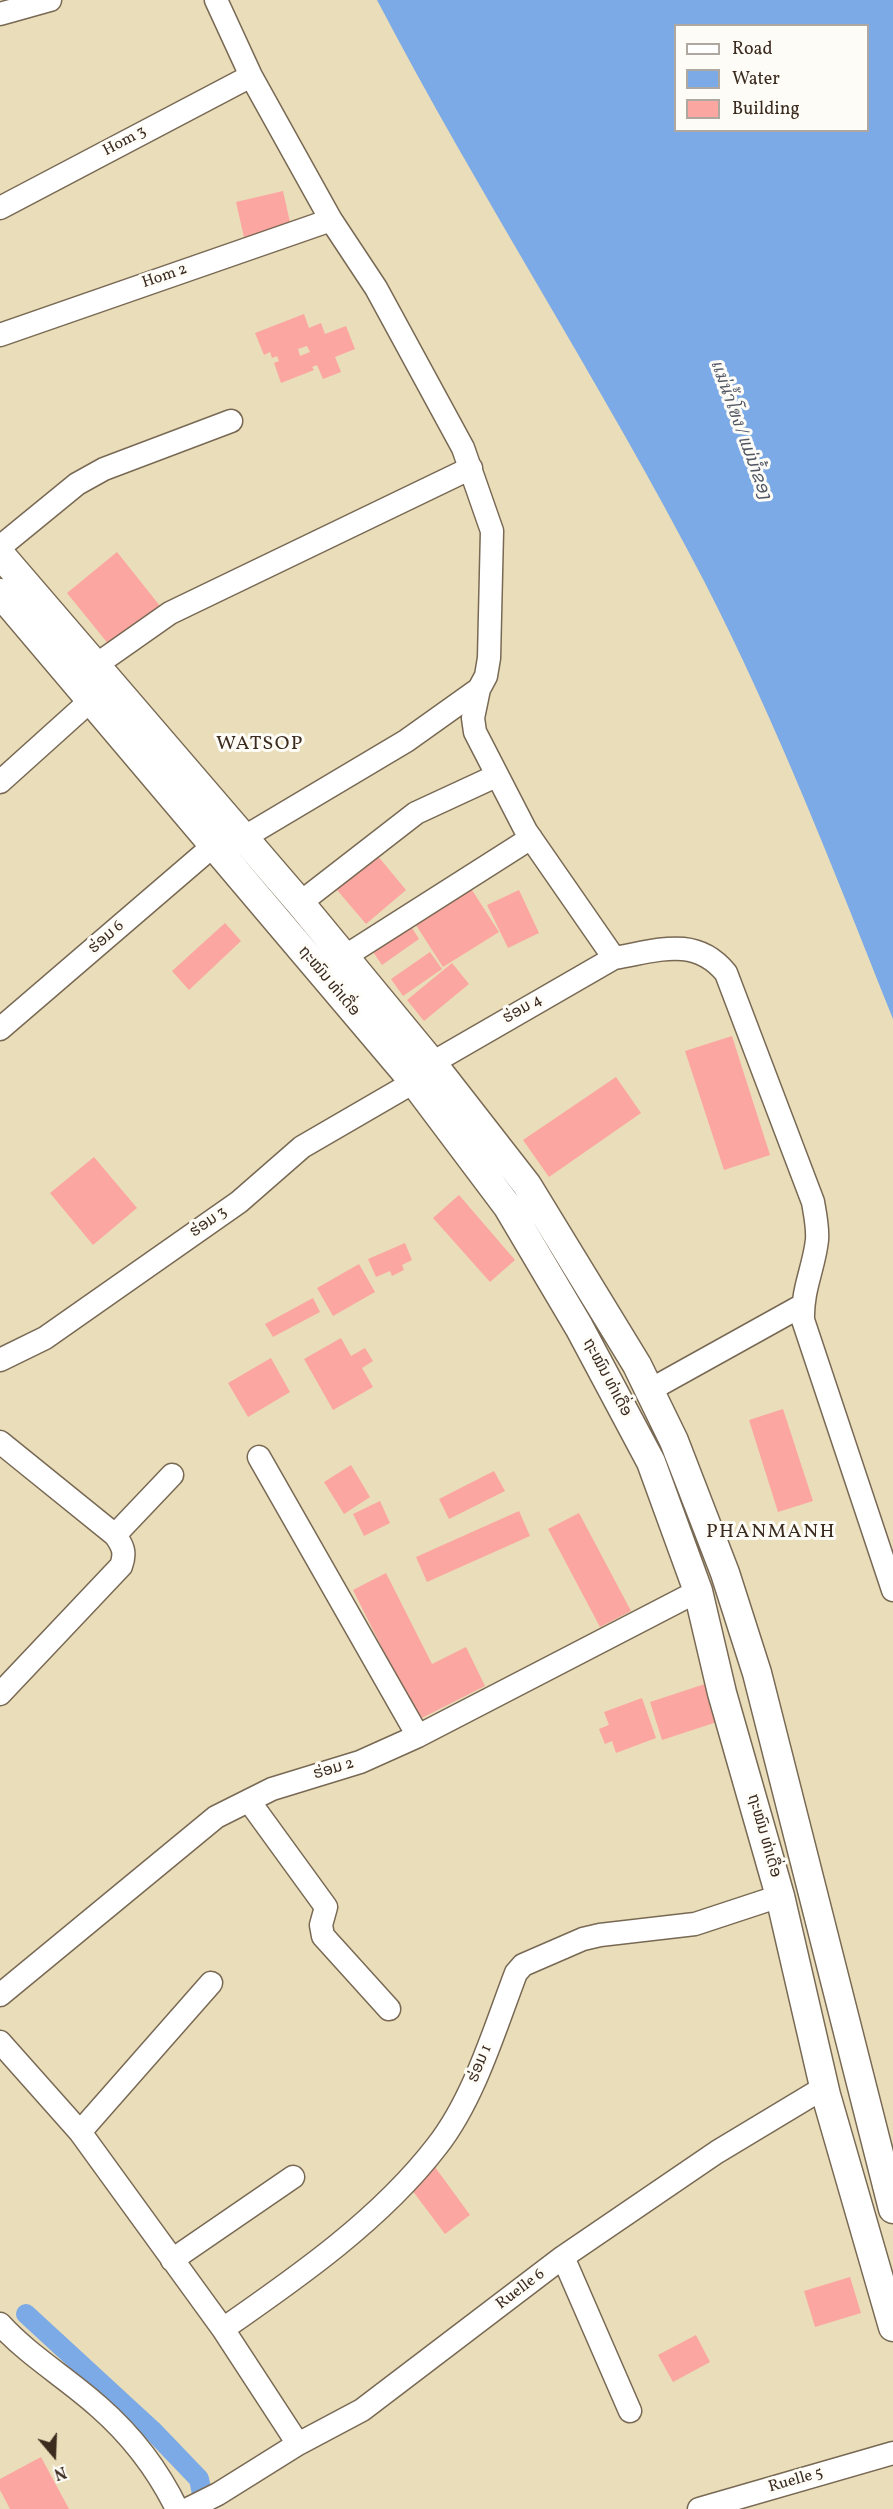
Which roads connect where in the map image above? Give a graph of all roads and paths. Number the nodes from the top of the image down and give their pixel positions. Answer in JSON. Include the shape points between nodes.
{"nodes":[{"id":1,"x":50,"y":0,"type":"edge"},
{"id":2,"x":216,"y":0,"type":"edge"},
{"id":3,"x":0,"y":14,"type":"edge"},
{"id":4,"x":251,"y":76,"type":"junction"},
{"id":5,"x":0,"y":208,"type":"edge"},
{"id":6,"x":331,"y":220,"type":"junction"},
{"id":7,"x":0,"y":335,"type":"edge"},
{"id":8,"x":231,"y":422,"type":"dead end"},
{"id":9,"x":471,"y":468,"type":"junction"},
{"id":10,"x":0,"y":547,"type":"edge"},
{"id":11,"x":0,"y":554,"type":"edge"},
{"id":12,"x":0,"y":593,"type":"edge"},
{"id":13,"x":96,"y":665,"type":"junction"},
{"id":14,"x":479,"y":689,"type":"junction"},
{"id":15,"x":90,"y":700,"type":"junction"},
{"id":16,"x":496,"y":776,"type":"junction"},
{"id":17,"x":0,"y":782,"type":"edge"},
{"id":18,"x":243,"y":838,"type":"junction"},
{"id":19,"x":531,"y":838,"type":"junction"},
{"id":20,"x":213,"y":846,"type":"junction"},
{"id":21,"x":300,"y":903,"type":"junction"},
{"id":22,"x":344,"y":957,"type":"junction"},
{"id":23,"x":614,"y":958,"type":"junction"},
{"id":24,"x":0,"y":1029,"type":"edge"},
{"id":25,"x":423,"y":1073,"type":"junction"},
{"id":26,"x":803,"y":1305,"type":"junction"},
{"id":27,"x":0,"y":1360,"type":"edge"},
{"id":28,"x":650,"y":1390,"type":"junction"},
{"id":29,"x":0,"y":1442,"type":"edge"},
{"id":30,"x":259,"y":1457,"type":"dead end"},
{"id":31,"x":172,"y":1475,"type":"dead end"},
{"id":32,"x":115,"y":1534,"type":"junction"},
{"id":33,"x":699,"y":1590,"type":"junction"},
{"id":34,"x":893,"y":1590,"type":"edge"},
{"id":35,"x":0,"y":1695,"type":"edge"},
{"id":36,"x":418,"y":1736,"type":"junction"},
{"id":37,"x":249,"y":1801,"type":"junction"},
{"id":38,"x":780,"y":1896,"type":"junction"},
{"id":39,"x":211,"y":1983,"type":"dead end"},
{"id":40,"x":0,"y":1995,"type":"edge"},
{"id":41,"x":389,"y":2009,"type":"dead end"},
{"id":42,"x":0,"y":2042,"type":"edge"},
{"id":43,"x":861,"y":2086,"type":"junction"},
{"id":44,"x":825,"y":2091,"type":"junction"},
{"id":45,"x":80,"y":2132,"type":"junction"},
{"id":46,"x":293,"y":2177,"type":"dead end"},
{"id":47,"x":893,"y":2209,"type":"edge"},
{"id":48,"x":563,"y":2258,"type":"junction"},
{"id":49,"x":172,"y":2260,"type":"junction"},
{"id":50,"x":893,"y":2327,"type":"edge"},
{"id":51,"x":223,"y":2329,"type":"junction"},
{"id":52,"x":4,"y":2335,"type":"edge"},
{"id":53,"x":630,"y":2411,"type":"dead end"},
{"id":54,"x":298,"y":2444,"type":"junction"},
{"id":55,"x":893,"y":2453,"type":"edge"},
{"id":56,"x":222,"y":2502,"type":"edge"},
{"id":57,"x":177,"y":2509,"type":"edge"},
{"id":58,"x":188,"y":2509,"type":"edge"},
{"id":59,"x":699,"y":2509,"type":"edge"}],
"edges":[{"from":1,"to":3,"type":"street"},
{"from":2,"to":4,"type":"street"},
{"from":4,"to":5,"type":"street","name":"Hom 3"},
{"from":4,"to":6,"type":"street"},
{"from":6,"to":7,"type":"street","name":"Hom 2"},
{"from":6,"to":9,"type":"street","via":[[421,367]]},
{"from":8,"to":10,"type":"street","via":[[104,469],[76,484]]},
{"from":9,"to":13,"type":"street","via":[[170,613]]},
{"from":9,"to":14,"type":"street","via":[[492,531],[489,658]]},
{"from":11,"to":13,"type":"main road","name":"ຖະໝົນ ທ່າເດື່ອ"},
{"from":12,"to":15,"type":"main road","name":"ຖະໝົນ ທ່າເດື່ອ"},
{"from":13,"to":18,"type":"main road","name":"ຖະໝົນ ທ່າເດື່ອ"},
{"from":14,"to":16,"type":"street","via":[[473,718],[475,732]]},
{"from":14,"to":18,"type":"street","via":[[406,741]]},
{"from":15,"to":17,"type":"street"},
{"from":15,"to":20,"type":"main road","name":"ຖະໝົນ ທ່າເດື່ອ"},
{"from":16,"to":19,"type":"street"},
{"from":16,"to":21,"type":"street","via":[[416,813]]},
{"from":18,"to":20,"type":"street"},
{"from":18,"to":21,"type":"main road","name":"ຖະໝົນ ທ່າເດື່ອ"},
{"from":19,"to":22,"type":"street"},
{"from":19,"to":23,"type":"street"},
{"from":20,"to":24,"type":"street","name":"ຮ່ອມ 6"},
{"from":20,"to":25,"type":"main road","name":"ຖະໝົນ ທ່າເດື່ອ"},
{"from":21,"to":22,"type":"main road","name":"ຖະໝົນ ທ່າເດື່ອ"},
{"from":22,"to":25,"type":"main road","name":"ຖະໝົນ ທ່າເດື່ອ"},
{"from":23,"to":25,"type":"street","name":"ຮ່ອມ 4"},
{"from":23,"to":26,"type":"street","via":[[674,948],[710,956],[726,973],[813,1202],[817,1240]]},
{"from":25,"to":27,"type":"street","name":"ຮ່ອມ 3","via":[[302,1147],[230,1208],[45,1338]]},
{"from":25,"to":28,"type":"main road","name":"ຖະໝົນ ທ່າເດື່ອ","via":[[527,1185]]},
{"from":25,"to":33,"type":"main road","name":"ຖະໝົນ ທ່າເດື່ອ","via":[[579,1327],[651,1462]]},
{"from":26,"to":28,"type":"street"},
{"from":26,"to":34,"type":"street","via":[[803,1320]]},
{"from":28,"to":43,"type":"main road","name":"ຖະໝົນ ທ່າເດື່ອ","via":[[721,1562],[757,1673]]},
{"from":29,"to":32,"type":"street"},
{"from":30,"to":36,"type":"street"},
{"from":31,"to":32,"type":"street"},
{"from":32,"to":35,"type":"street","via":[[123,1545],[125,1556],[121,1566]]},
{"from":33,"to":36,"type":"street","name":"ຮ່ອມ 2"},
{"from":33,"to":38,"type":"main road","name":"ຖະໝົນ ທ່າເດື່ອ","via":[[722,1693]]},
{"from":36,"to":37,"type":"street","name":"ຮ່ອມ 2","via":[[360,1762]]},
{"from":37,"to":40,"type":"street","name":"ຮ່ອມ 2","via":[[216,1818]]},
{"from":37,"to":41,"type":"street","via":[[326,1907],[321,1925],[323,1936]]},
{"from":38,"to":44,"type":"main road","name":"ຖະໝົນ ທ່າເດື່ອ"},
{"from":38,"to":51,"type":"street","name":"ຮ່ອມ 1","via":[[695,1924],[583,1939],[523,1965],[516,1973],[468,2095],[438,2145],[376,2211],[295,2280]]},
{"from":39,"to":45,"type":"street"},
{"from":42,"to":45,"type":"street"},
{"from":43,"to":44,"type":"main road"},
{"from":43,"to":47,"type":"main road","name":"ຖະໝົນ ທ່າເດື່ອ"},
{"from":44,"to":48,"type":"street","name":"Ruelle 6","via":[[717,2152]]},
{"from":44,"to":50,"type":"main road","name":"ຖະໝົນ ທ່າເດື່ອ"},
{"from":45,"to":49,"type":"street"},
{"from":46,"to":49,"type":"street"},
{"from":48,"to":53,"type":"street"},
{"from":48,"to":54,"type":"street","name":"Ruelle 6","via":[[362,2410]]},
{"from":49,"to":51,"type":"street"},
{"from":51,"to":54,"type":"street"},
{"from":52,"to":57,"type":"street","via":[[100,2407],[144,2453]]},
{"from":54,"to":56,"type":"street","name":"Ruelle 6"},
{"from":55,"to":59,"type":"street","name":"Ruelle 5"},
{"from":56,"to":58,"type":"street","name":"Ruelle 6"}]}
